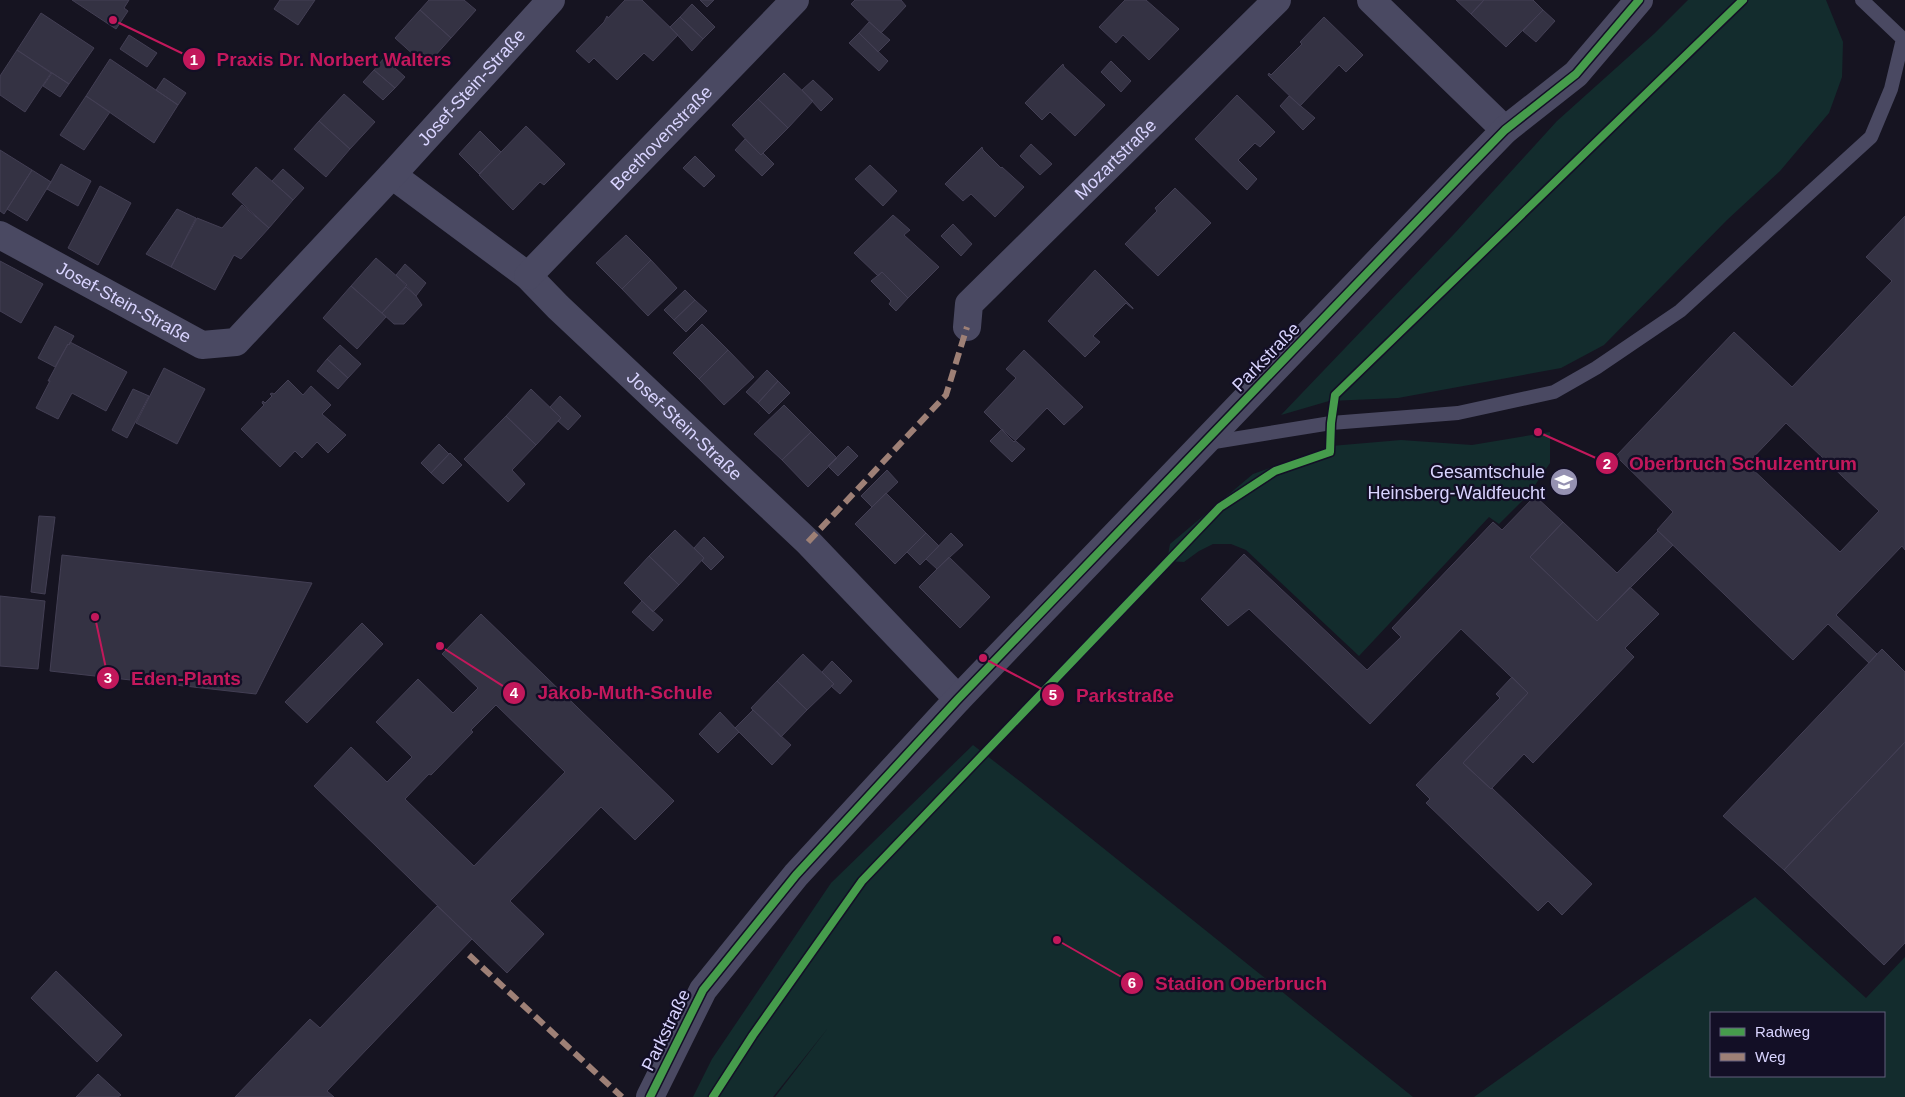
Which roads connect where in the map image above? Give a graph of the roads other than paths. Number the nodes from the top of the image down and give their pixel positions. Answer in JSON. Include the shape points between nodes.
{"nodes":[{"id":1,"x":550,"y":0,"type":"edge"},
{"id":2,"x":795,"y":0,"type":"edge"},
{"id":3,"x":1277,"y":0,"type":"edge"},
{"id":4,"x":1371,"y":0,"type":"edge"},
{"id":5,"x":1639,"y":0,"type":"edge"},
{"id":6,"x":1862,"y":0,"type":"edge"},
{"id":7,"x":1904,"y":40,"type":"edge"},
{"id":8,"x":1506,"y":130,"type":"junction"},
{"id":9,"x":392,"y":175,"type":"junction"},
{"id":10,"x":0,"y":235,"type":"edge"},
{"id":11,"x":528,"y":276,"type":"junction"},
{"id":12,"x":968,"y":327,"type":"dead end"},
{"id":13,"x":1204,"y":444,"type":"junction"},
{"id":14,"x":958,"y":699,"type":"junction"},
{"id":15,"x":650,"y":1097,"type":"edge"}],
"edges":[{"from":1,"to":9,"type":"street","name":"Josef-Stein-Straße"},
{"from":2,"to":11,"type":"street","name":"Beethovenstraße"},
{"from":3,"to":12,"type":"street","name":"Mozartstraße","via":[[969,304]]},
{"from":4,"to":8,"type":"street"},
{"from":5,"to":8,"type":"street","name":"Parkstraße","via":[[1576,74]]},
{"from":6,"to":7,"type":"lane"},
{"from":7,"to":13,"type":"lane","via":[[1891,89],[1871,136],[1680,310],[1596,368],[1554,392],[1458,413],[1331,423]]},
{"from":8,"to":13,"type":"street","name":"Parkstraße"},
{"from":9,"to":10,"type":"street","name":"Josef-Stein-Straße","via":[[236,342],[202,344]]},
{"from":9,"to":11,"type":"street","name":"Josef-Stein-Straße"},
{"from":11,"to":14,"type":"street","name":"Josef-Stein-Straße","via":[[808,542]]},
{"from":13,"to":14,"type":"street","name":"Parkstraße"},
{"from":14,"to":15,"type":"street","name":"Parkstraße","via":[[796,875],[703,990]]}]}
